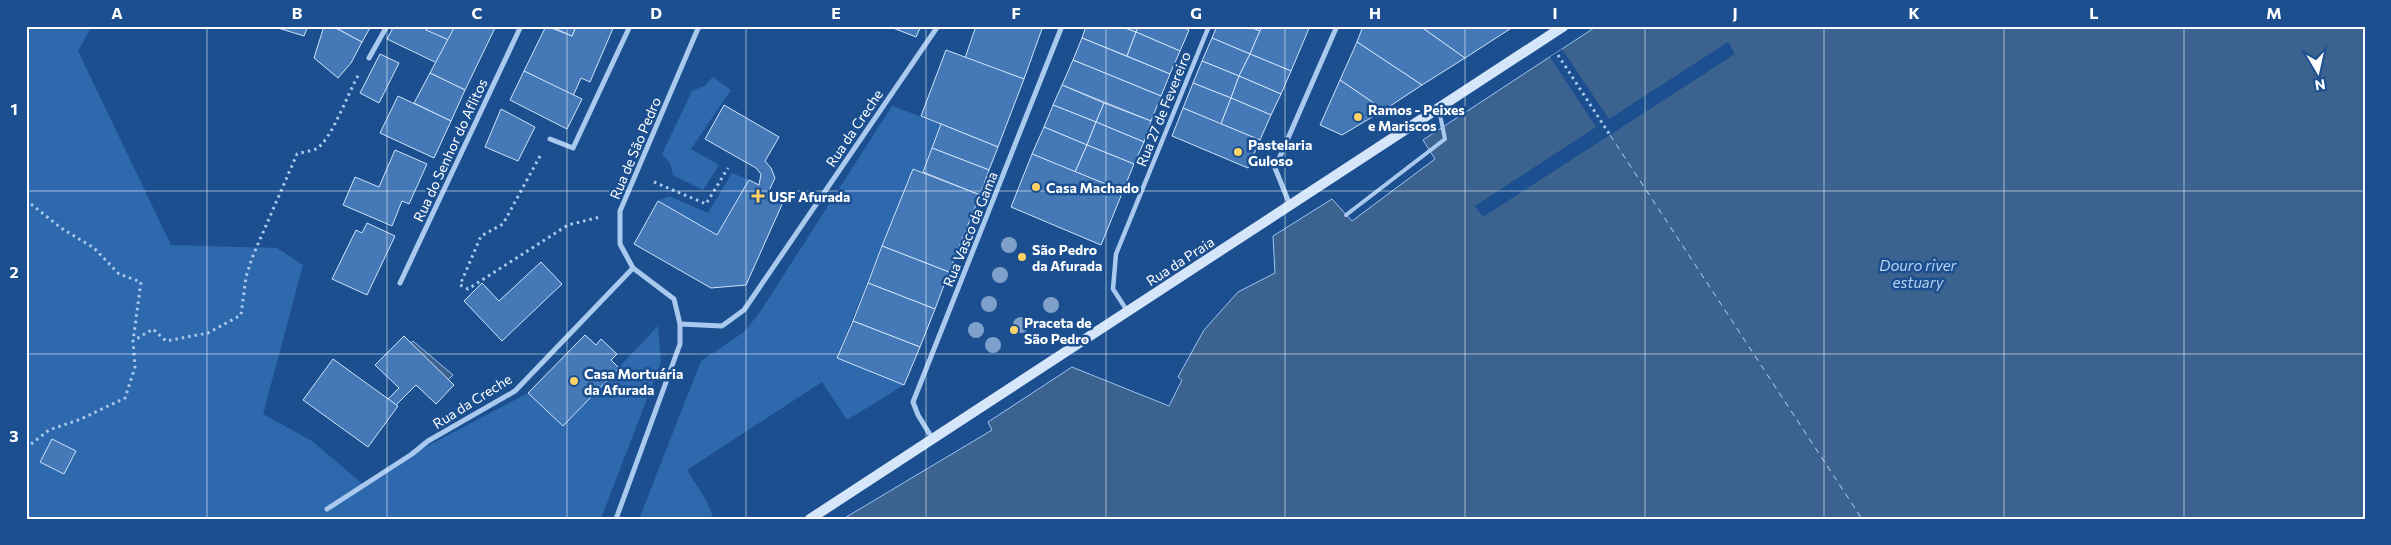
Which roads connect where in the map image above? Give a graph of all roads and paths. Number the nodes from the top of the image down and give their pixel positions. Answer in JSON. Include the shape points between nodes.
{"nodes":[{"id":1,"x":387,"y":26,"type":"edge"},
{"id":2,"x":520,"y":26,"type":"edge"},
{"id":3,"x":630,"y":26,"type":"edge"},
{"id":4,"x":699,"y":26,"type":"edge"},
{"id":5,"x":938,"y":26,"type":"edge"},
{"id":6,"x":1062,"y":26,"type":"edge"},
{"id":7,"x":1209,"y":26,"type":"edge"},
{"id":8,"x":1337,"y":26,"type":"edge"},
{"id":9,"x":1564,"y":26,"type":"edge"},
{"id":10,"x":1546,"y":38,"type":"junction"},
{"id":11,"x":369,"y":58,"type":"joint"},
{"id":12,"x":1439,"y":108,"type":"junction"},
{"id":13,"x":1610,"y":135,"type":"dead end"},
{"id":14,"x":550,"y":139,"type":"joint"},
{"id":15,"x":728,"y":168,"type":"dead end"},
{"id":16,"x":637,"y":174,"type":"junction"},
{"id":17,"x":26,"y":200,"type":"edge"},
{"id":18,"x":1291,"y":205,"type":"junction"},
{"id":19,"x":620,"y":211,"type":"junction"},
{"id":20,"x":1346,"y":215,"type":"dead end"},
{"id":21,"x":633,"y":268,"type":"junction"},
{"id":22,"x":400,"y":283,"type":"dead end"},
{"id":23,"x":1128,"y":312,"type":"junction"},
{"id":24,"x":680,"y":324,"type":"junction"},
{"id":25,"x":133,"y":342,"type":"junction"},
{"id":26,"x":932,"y":438,"type":"junction"},
{"id":27,"x":26,"y":448,"type":"edge"},
{"id":28,"x":327,"y":509,"type":"dead end"},
{"id":29,"x":616,"y":519,"type":"edge"},
{"id":30,"x":810,"y":519,"type":"edge"}],
"edges":[{"from":1,"to":11,"type":"street"},
{"from":2,"to":22,"type":"street","name":"Rua do Senhor do Aflitos"},
{"from":3,"to":14,"type":"street","via":[[573,148]]},
{"from":4,"to":16,"type":"street","name":"Rua de São Pedro"},
{"from":5,"to":24,"type":"street","name":"Rua da Creche","via":[[744,310],[722,326]]},
{"from":6,"to":26,"type":"street","name":"Rua Vasco da Gama","via":[[913,402]]},
{"from":7,"to":23,"type":"street","name":"Rua 27 de Fevereiro","via":[[1116,254],[1113,289]]},
{"from":8,"to":18,"type":"street","via":[[1275,168]]},
{"from":9,"to":10,"type":"main road","name":"Rua da Praia"},
{"from":10,"to":12,"type":"main road","name":"Rua da Praia"},
{"from":10,"to":13,"type":"path"},
{"from":11,"to":25,"type":"path","via":[[349,90],[326,139],[316,149],[297,154],[252,258],[241,315],[208,333],[166,341],[153,329]]},
{"from":12,"to":18,"type":"main road","name":"Rua da Praia"},
{"from":12,"to":20,"type":"lane","via":[[1445,139]]},
{"from":14,"to":19,"type":"path","via":[[503,224],[481,236],[460,284],[468,289],[568,225]]},
{"from":15,"to":16,"type":"path","via":[[706,204]]},
{"from":16,"to":19,"type":"street","name":"Rua de São Pedro"},
{"from":17,"to":25,"type":"path","via":[[61,228],[94,248],[119,274],[142,282]]},
{"from":18,"to":23,"type":"main road","name":"Rua da Praia"},
{"from":19,"to":21,"type":"street","name":"Rua de São Pedro","via":[[620,244]]},
{"from":21,"to":24,"type":"street","name":"Rua de São Pedro","via":[[674,299]]},
{"from":21,"to":28,"type":"street","name":"Rua da Creche","via":[[515,391],[428,441]]},
{"from":23,"to":26,"type":"main road","name":"Rua da Praia"},
{"from":24,"to":29,"type":"street","name":"Rua de São Pedro","via":[[680,344]]},
{"from":25,"to":27,"type":"path","via":[[135,368],[125,398],[82,419],[49,430]]},
{"from":26,"to":30,"type":"main road","name":"Rua da Praia"}]}
